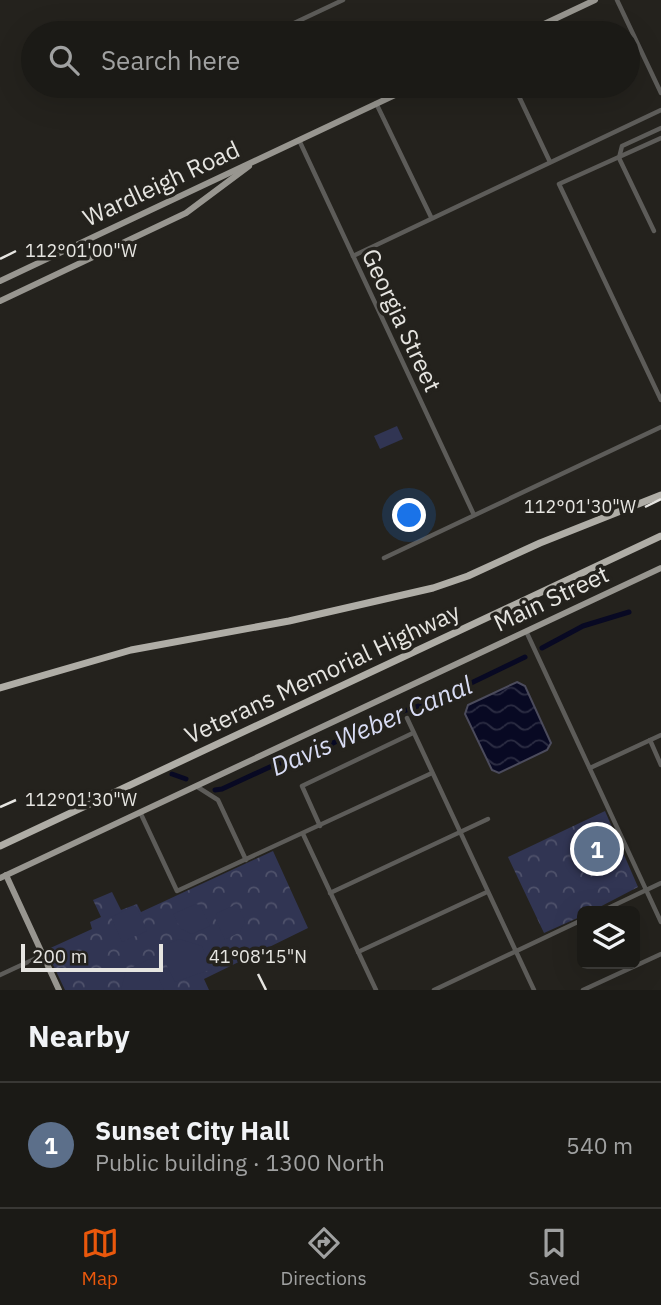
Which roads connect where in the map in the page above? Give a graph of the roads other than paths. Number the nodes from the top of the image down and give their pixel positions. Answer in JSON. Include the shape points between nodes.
{"nodes":[{"id":1,"x":343,"y":0,"type":"edge"},
{"id":2,"x":595,"y":0,"type":"edge"},
{"id":3,"x":617,"y":0,"type":"edge"},
{"id":4,"x":298,"y":21,"type":"edge"},
{"id":5,"x":550,"y":21,"type":"edge"},
{"id":6,"x":627,"y":21,"type":"edge"},
{"id":7,"x":640,"y":49,"type":"edge"},
{"id":8,"x":661,"y":93,"type":"edge"},
{"id":9,"x":387,"y":98,"type":"edge"},
{"id":10,"x":520,"y":98,"type":"edge"},
{"id":11,"x":376,"y":103,"type":"junction"},
{"id":12,"x":661,"y":110,"type":"edge"},
{"id":13,"x":661,"y":128,"type":"edge"},
{"id":14,"x":661,"y":138,"type":"edge"},
{"id":15,"x":299,"y":140,"type":"junction"},
{"id":16,"x":263,"y":157,"type":"junction"},
{"id":17,"x":619,"y":158,"type":"junction"},
{"id":18,"x":550,"y":163,"type":"junction"},
{"id":19,"x":431,"y":217,"type":"junction"},
{"id":20,"x":654,"y":232,"type":"dead end"},
{"id":21,"x":353,"y":256,"type":"junction"},
{"id":22,"x":0,"y":281,"type":"edge"},
{"id":23,"x":0,"y":301,"type":"edge"},
{"id":24,"x":661,"y":400,"type":"edge"},
{"id":25,"x":661,"y":427,"type":"edge"},
{"id":26,"x":661,"y":495,"type":"edge"},
{"id":27,"x":474,"y":515,"type":"junction"},
{"id":28,"x":661,"y":536,"type":"edge"},
{"id":29,"x":384,"y":558,"type":"dead end"},
{"id":30,"x":661,"y":568,"type":"edge"},
{"id":31,"x":526,"y":631,"type":"junction"},
{"id":32,"x":0,"y":688,"type":"edge"},
{"id":33,"x":407,"y":718,"type":"dead end"},
{"id":34,"x":414,"y":733,"type":"junction"},
{"id":35,"x":661,"y":735,"type":"edge"},
{"id":36,"x":650,"y":740,"type":"junction"},
{"id":37,"x":661,"y":765,"type":"edge"},
{"id":38,"x":590,"y":768,"type":"junction"},
{"id":39,"x":432,"y":773,"type":"junction"},
{"id":40,"x":195,"y":786,"type":"junction"},
{"id":41,"x":140,"y":812,"type":"junction"},
{"id":42,"x":488,"y":819,"type":"dead end"},
{"id":43,"x":320,"y":826,"type":"junction"},
{"id":44,"x":459,"y":832,"type":"junction"},
{"id":45,"x":303,"y":834,"type":"junction"},
{"id":46,"x":0,"y":846,"type":"edge"},
{"id":47,"x":246,"y":860,"type":"junction"},
{"id":48,"x":3,"y":876,"type":"edge"},
{"id":49,"x":661,"y":883,"type":"edge"},
{"id":50,"x":646,"y":890,"type":"junction"},
{"id":51,"x":487,"y":892,"type":"junction"},
{"id":52,"x":330,"y":893,"type":"junction"},
{"id":53,"x":612,"y":906,"type":"edge"},
{"id":54,"x":577,"y":922,"type":"edge"},
{"id":55,"x":661,"y":922,"type":"edge"},
{"id":56,"x":357,"y":952,"type":"junction"},
{"id":57,"x":516,"y":952,"type":"junction"},
{"id":58,"x":661,"y":954,"type":"edge"},
{"id":59,"x":43,"y":955,"type":"junction"},
{"id":60,"x":0,"y":975,"type":"edge"},
{"id":61,"x":59,"y":990,"type":"edge"},
{"id":62,"x":376,"y":990,"type":"edge"},
{"id":63,"x":434,"y":990,"type":"edge"},
{"id":64,"x":534,"y":990,"type":"edge"},
{"id":65,"x":583,"y":990,"type":"edge"}],
"edges":[{"from":1,"to":4,"type":"street"},
{"from":2,"to":5,"type":"main road"},
{"from":3,"to":6,"type":"street"},
{"from":7,"to":8,"type":"street"},
{"from":9,"to":11,"type":"main road","name":"Wardleigh Road"},
{"from":10,"to":18,"type":"street"},
{"from":11,"to":15,"type":"main road","name":"Wardleigh Road"},
{"from":11,"to":19,"type":"street"},
{"from":12,"to":18,"type":"street"},
{"from":13,"to":17,"type":"street","via":[[622,146]]},
{"from":14,"to":17,"type":"street"},
{"from":15,"to":16,"type":"main road","name":"Wardleigh Road"},
{"from":15,"to":21,"type":"street","name":"Georgia Street"},
{"from":16,"to":22,"type":"main road","name":"Wardleigh Road"},
{"from":16,"to":23,"type":"main road","name":"Wardleigh Road","via":[[186,213]]},
{"from":17,"to":20,"type":"street"},
{"from":17,"to":24,"type":"street","via":[[558,184]]},
{"from":18,"to":19,"type":"street"},
{"from":19,"to":21,"type":"street"},
{"from":21,"to":27,"type":"street","name":"Georgia Street"},
{"from":25,"to":27,"type":"street"},
{"from":26,"to":32,"type":"highway","name":"Veterans Memorial Highway","via":[[433,588],[131,650]]},
{"from":27,"to":29,"type":"street"},
{"from":28,"to":46,"type":"highway","name":"Veterans Memorial Highway"},
{"from":30,"to":31,"type":"main road","name":"Main Street"},
{"from":31,"to":38,"type":"street"},
{"from":31,"to":40,"type":"main road","name":"Main Street"},
{"from":33,"to":34,"type":"street"},
{"from":34,"to":39,"type":"street"},
{"from":34,"to":43,"type":"street","via":[[302,786]]},
{"from":35,"to":36,"type":"street"},
{"from":36,"to":37,"type":"street"},
{"from":36,"to":38,"type":"street"},
{"from":38,"to":50,"type":"street"},
{"from":39,"to":43,"type":"street"},
{"from":39,"to":44,"type":"street"},
{"from":40,"to":41,"type":"main road","name":"Main Street"},
{"from":40,"to":47,"type":"street","via":[[218,800]]},
{"from":41,"to":47,"type":"street","via":[[177,891]]},
{"from":41,"to":48,"type":"main road","name":"Main Street"},
{"from":42,"to":44,"type":"street"},
{"from":43,"to":45,"type":"street"},
{"from":44,"to":51,"type":"street"},
{"from":44,"to":52,"type":"street"},
{"from":45,"to":47,"type":"street"},
{"from":45,"to":52,"type":"street"},
{"from":48,"to":59,"type":"main road"},
{"from":49,"to":50,"type":"street"},
{"from":50,"to":53,"type":"street"},
{"from":50,"to":55,"type":"street"},
{"from":51,"to":56,"type":"street"},
{"from":51,"to":57,"type":"street"},
{"from":52,"to":56,"type":"street"},
{"from":54,"to":57,"type":"street"},
{"from":56,"to":62,"type":"street"},
{"from":57,"to":63,"type":"street"},
{"from":57,"to":64,"type":"street"},
{"from":58,"to":65,"type":"street"},
{"from":59,"to":60,"type":"street"},
{"from":59,"to":61,"type":"main road"}]}
